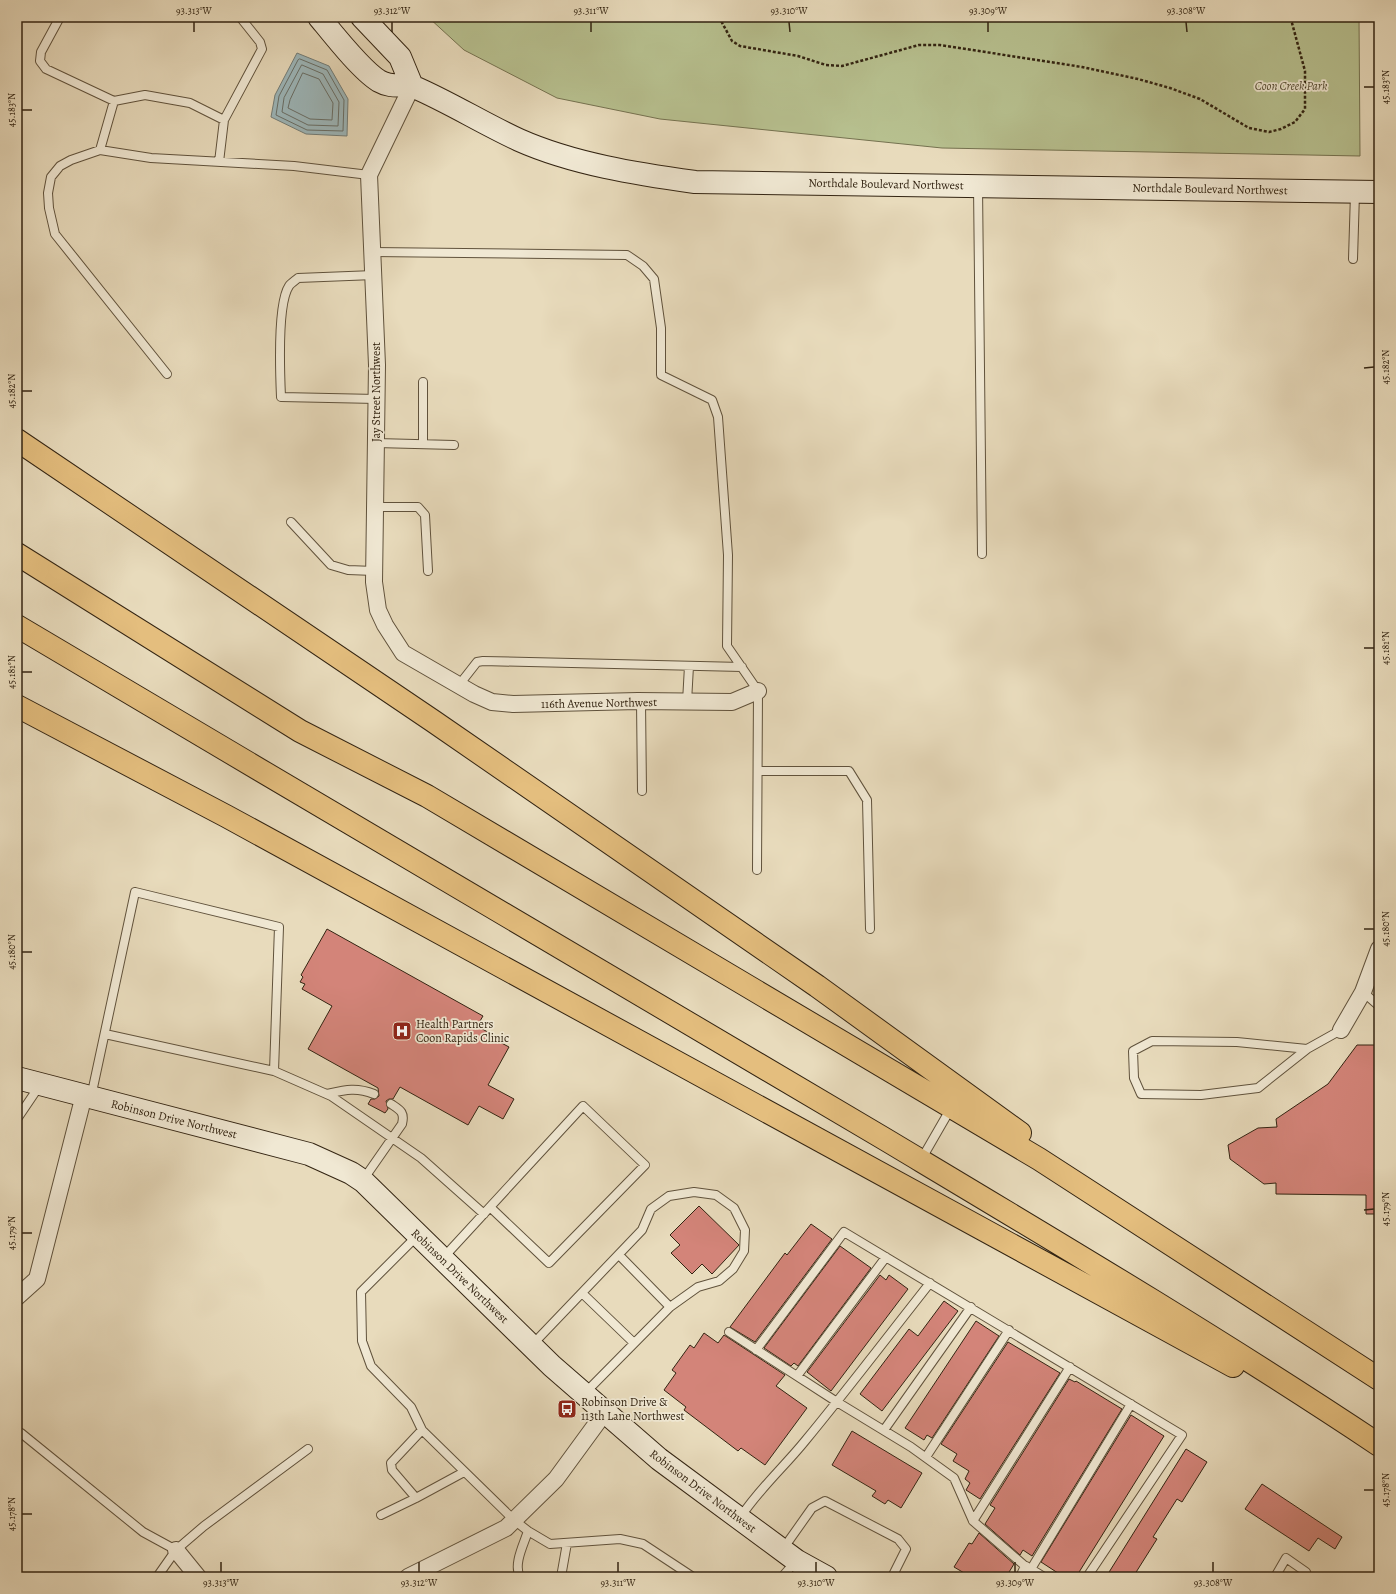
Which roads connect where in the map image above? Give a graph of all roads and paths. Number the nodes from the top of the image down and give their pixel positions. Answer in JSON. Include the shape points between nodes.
{"nodes":[{"id":1,"x":60,"y":17,"type":"edge"},
{"id":2,"x":240,"y":17,"type":"edge"},
{"id":3,"x":319,"y":17,"type":"edge"},
{"id":4,"x":362,"y":17,"type":"edge"},
{"id":5,"x":719,"y":17,"type":"edge"},
{"id":6,"x":1288,"y":17,"type":"edge"},
{"id":7,"x":412,"y":86,"type":"junction"},
{"id":8,"x":114,"y":100,"type":"junction"},
{"id":9,"x":224,"y":120,"type":"junction"},
{"id":10,"x":100,"y":150,"type":"junction"},
{"id":11,"x":219,"y":162,"type":"junction"},
{"id":12,"x":369,"y":175,"type":"junction"},
{"id":13,"x":978,"y":185,"type":"junction"},
{"id":14,"x":1356,"y":192,"type":"junction"},
{"id":15,"x":1379,"y":192,"type":"edge"},
{"id":16,"x":372,"y":252,"type":"junction"},
{"id":17,"x":1354,"y":259,"type":"dead end"},
{"id":18,"x":374,"y":275,"type":"junction"},
{"id":19,"x":167,"y":374,"type":"dead end"},
{"id":20,"x":423,"y":382,"type":"dead end"},
{"id":21,"x":377,"y":398,"type":"junction"},
{"id":22,"x":17,"y":440,"type":"edge"},
{"id":23,"x":376,"y":444,"type":"junction"},
{"id":24,"x":423,"y":444,"type":"junction"},
{"id":25,"x":454,"y":445,"type":"dead end"},
{"id":26,"x":376,"y":507,"type":"junction"},
{"id":27,"x":291,"y":522,"type":"dead end"},
{"id":28,"x":17,"y":554,"type":"edge"},
{"id":29,"x":982,"y":554,"type":"dead end"},
{"id":30,"x":374,"y":571,"type":"junction"},
{"id":31,"x":428,"y":571,"type":"dead end"},
{"id":32,"x":17,"y":626,"type":"edge"},
{"id":33,"x":689,"y":666,"type":"junction"},
{"id":34,"x":742,"y":667,"type":"junction"},
{"id":35,"x":444,"y":676,"type":"joint"},
{"id":36,"x":459,"y":685,"type":"junction"},
{"id":37,"x":758,"y":691,"type":"junction"},
{"id":38,"x":641,"y":702,"type":"junction"},
{"id":39,"x":687,"y":702,"type":"junction"},
{"id":40,"x":17,"y":706,"type":"edge"},
{"id":41,"x":758,"y":771,"type":"junction"},
{"id":42,"x":642,"y":791,"type":"dead end"},
{"id":43,"x":757,"y":870,"type":"dead end"},
{"id":44,"x":870,"y":929,"type":"dead end"},
{"id":45,"x":1379,"y":949,"type":"edge"},
{"id":46,"x":1363,"y":992,"type":"junction"},
{"id":47,"x":1379,"y":1006,"type":"edge"},
{"id":48,"x":1341,"y":1030,"type":"joint"},
{"id":49,"x":105,"y":1034,"type":"junction"},
{"id":50,"x":1307,"y":1049,"type":"junction"},
{"id":51,"x":274,"y":1072,"type":"junction"},
{"id":52,"x":17,"y":1078,"type":"edge"},
{"id":53,"x":17,"y":1081,"type":"edge"},
{"id":54,"x":41,"y":1083,"type":"junction"},
{"id":55,"x":327,"y":1094,"type":"junction"},
{"id":56,"x":374,"y":1094,"type":"dead end"},
{"id":57,"x":88,"y":1096,"type":"junction"},
{"id":58,"x":391,"y":1104,"type":"dead end"},
{"id":59,"x":952,"y":1107,"type":"junction"},
{"id":60,"x":17,"y":1119,"type":"edge"},
{"id":61,"x":393,"y":1138,"type":"junction"},
{"id":62,"x":921,"y":1160,"type":"junction"},
{"id":63,"x":362,"y":1180,"type":"junction"},
{"id":64,"x":490,"y":1207,"type":"junction"},
{"id":65,"x":484,"y":1214,"type":"junction"},
{"id":66,"x":418,"y":1235,"type":"junction"},
{"id":67,"x":619,"y":1255,"type":"junction"},
{"id":68,"x":886,"y":1257,"type":"junction"},
{"id":69,"x":443,"y":1259,"type":"junction"},
{"id":70,"x":1200,"y":1264,"type":"junction"},
{"id":71,"x":930,"y":1283,"type":"junction"},
{"id":72,"x":582,"y":1293,"type":"junction"},
{"id":73,"x":17,"y":1298,"type":"edge"},
{"id":74,"x":670,"y":1307,"type":"junction"},
{"id":75,"x":971,"y":1307,"type":"junction"},
{"id":76,"x":1009,"y":1330,"type":"junction"},
{"id":77,"x":729,"y":1332,"type":"dead end"},
{"id":78,"x":634,"y":1343,"type":"junction"},
{"id":79,"x":532,"y":1346,"type":"junction"},
{"id":80,"x":756,"y":1350,"type":"junction"},
{"id":81,"x":1070,"y":1368,"type":"junction"},
{"id":82,"x":797,"y":1376,"type":"junction"},
{"id":83,"x":1379,"y":1379,"type":"edge"},
{"id":84,"x":584,"y":1393,"type":"junction"},
{"id":85,"x":837,"y":1402,"type":"junction"},
{"id":86,"x":1131,"y":1404,"type":"junction"},
{"id":87,"x":605,"y":1412,"type":"junction"},
{"id":88,"x":422,"y":1430,"type":"junction"},
{"id":89,"x":884,"y":1430,"type":"junction"},
{"id":90,"x":21,"y":1433,"type":"dead end"},
{"id":91,"x":1379,"y":1445,"type":"edge"},
{"id":92,"x":308,"y":1449,"type":"dead end"},
{"id":93,"x":1379,"y":1451,"type":"edge"},
{"id":94,"x":926,"y":1457,"type":"junction"},
{"id":95,"x":464,"y":1472,"type":"junction"},
{"id":96,"x":416,"y":1498,"type":"junction"},
{"id":97,"x":381,"y":1515,"type":"dead end"},
{"id":98,"x":739,"y":1519,"type":"junction"},
{"id":99,"x":514,"y":1520,"type":"junction"},
{"id":100,"x":973,"y":1521,"type":"junction"},
{"id":101,"x":528,"y":1531,"type":"junction"},
{"id":102,"x":566,"y":1543,"type":"junction"},
{"id":103,"x":176,"y":1550,"type":"junction"},
{"id":104,"x":790,"y":1555,"type":"junction"},
{"id":105,"x":1028,"y":1567,"type":"junction"},
{"id":106,"x":157,"y":1577,"type":"edge"},
{"id":107,"x":198,"y":1577,"type":"edge"},
{"id":108,"x":408,"y":1577,"type":"edge"},
{"id":109,"x":520,"y":1577,"type":"edge"},
{"id":110,"x":561,"y":1577,"type":"edge"},
{"id":111,"x":693,"y":1577,"type":"edge"},
{"id":112,"x":782,"y":1577,"type":"edge"},
{"id":113,"x":826,"y":1577,"type":"edge"},
{"id":114,"x":892,"y":1577,"type":"edge"},
{"id":115,"x":1020,"y":1577,"type":"edge"},
{"id":116,"x":1044,"y":1577,"type":"edge"},
{"id":117,"x":1087,"y":1577,"type":"edge"},
{"id":118,"x":1275,"y":1577,"type":"edge"},
{"id":119,"x":1308,"y":1577,"type":"edge"}],
"edges":[{"from":1,"to":8,"type":"lane","via":[[40,61],[46,69]]},
{"from":2,"to":9,"type":"lane","via":[[260,42],[262,49]]},
{"from":3,"to":7,"type":"main road","name":"Northdale Boulevard Northwest","via":[[377,80],[390,86]]},
{"from":4,"to":7,"type":"main road","via":[[400,57]]},
{"from":5,"to":6,"type":"path","via":[[732,41],[740,46],[798,56],[826,64],[842,66],[919,45],[940,45],[1082,67],[1170,88],[1200,99],[1249,128],[1269,132],[1295,122],[1305,109],[1304,71],[1292,23]]},
{"from":7,"to":12,"type":"street","name":"Jay Street Northwest"},
{"from":7,"to":13,"type":"main road","name":"Northdale Boulevard Northwest","via":[[520,141],[636,174],[695,182]]},
{"from":8,"to":9,"type":"lane","via":[[145,95],[190,103]]},
{"from":8,"to":10,"type":"lane"},
{"from":9,"to":11,"type":"lane"},
{"from":10,"to":11,"type":"lane","via":[[151,158]]},
{"from":10,"to":19,"type":"lane","via":[[60,166],[51,177],[48,201],[55,234]]},
{"from":11,"to":12,"type":"lane","via":[[294,166]]},
{"from":12,"to":16,"type":"street","name":"Jay Street Northwest"},
{"from":13,"to":14,"type":"main road","name":"Northdale Boulevard Northwest"},
{"from":13,"to":29,"type":"lane"},
{"from":14,"to":15,"type":"main road","name":"Northdale Boulevard Northwest"},
{"from":14,"to":17,"type":"lane"},
{"from":16,"to":18,"type":"street","name":"Jay Street Northwest"},
{"from":16,"to":34,"type":"lane","via":[[627,255],[647,271],[654,279],[661,328],[660,375],[712,400],[718,417],[728,556],[727,646]]},
{"from":18,"to":21,"type":"street","name":"Jay Street Northwest"},
{"from":18,"to":21,"type":"lane","via":[[298,278],[289,286],[283,304],[280,350],[281,397]]},
{"from":20,"to":24,"type":"lane"},
{"from":21,"to":23,"type":"street","name":"Jay Street Northwest"},
{"from":22,"to":70,"type":"highway","via":[[818,986]]},
{"from":23,"to":24,"type":"lane"},
{"from":23,"to":26,"type":"street","name":"Jay Street Northwest"},
{"from":24,"to":25,"type":"lane"},
{"from":26,"to":30,"type":"street","name":"Jay Street Northwest"},
{"from":26,"to":31,"type":"lane","via":[[418,507],[425,515]]},
{"from":27,"to":30,"type":"lane","via":[[331,565],[348,570]]},
{"from":28,"to":59,"type":"highway","via":[[300,731],[427,796]]},
{"from":30,"to":35,"type":"street","name":"Jay Street Northwest","via":[[378,610],[403,653]]},
{"from":32,"to":62,"type":"highway"},
{"from":33,"to":34,"type":"lane"},
{"from":33,"to":36,"type":"lane","via":[[483,661],[477,662]]},
{"from":33,"to":39,"type":"lane"},
{"from":34,"to":37,"type":"lane"},
{"from":35,"to":36,"type":"street","name":"116th Avenue Northwest"},
{"from":36,"to":38,"type":"street","name":"116th Avenue Northwest","via":[[492,702]]},
{"from":37,"to":39,"type":"street","name":"116th Avenue Northwest","via":[[732,702]]},
{"from":37,"to":41,"type":"lane"},
{"from":38,"to":39,"type":"street","name":"116th Avenue Northwest"},
{"from":38,"to":42,"type":"lane"},
{"from":40,"to":93,"type":"highway","via":[[226,816],[828,1147],[1189,1341]]},
{"from":41,"to":43,"type":"lane"},
{"from":41,"to":44,"type":"lane","via":[[849,772],[867,800]]},
{"from":45,"to":46,"type":"street"},
{"from":46,"to":47,"type":"lane"},
{"from":46,"to":48,"type":"street"},
{"from":48,"to":50,"type":"lane"},
{"from":49,"to":51,"type":"lane"},
{"from":49,"to":51,"type":"lane","via":[[135,892],[279,926]]},
{"from":49,"to":57,"type":"lane"},
{"from":50,"to":50,"type":"lane","via":[[1237,1042],[1152,1041],[1134,1051],[1134,1078],[1141,1094],[1201,1095],[1258,1088]]},
{"from":51,"to":55,"type":"lane"},
{"from":52,"to":54,"type":"main road","name":"Robinson Drive Northwest"},
{"from":53,"to":54,"type":"main road","name":"Robinson Drive Northwest"},
{"from":54,"to":57,"type":"main road","name":"Robinson Drive Northwest"},
{"from":54,"to":60,"type":"lane"},
{"from":55,"to":56,"type":"lane","via":[[361,1089]]},
{"from":55,"to":61,"type":"lane"},
{"from":57,"to":63,"type":"main road","name":"Robinson Drive Northwest","via":[[309,1154]]},
{"from":57,"to":73,"type":"street","via":[[37,1278]]},
{"from":58,"to":61,"type":"lane","via":[[401,1110],[404,1116]]},
{"from":59,"to":62,"type":"lane"},
{"from":59,"to":70,"type":"highway","via":[[1040,1159]]},
{"from":61,"to":63,"type":"lane"},
{"from":61,"to":65,"type":"lane","via":[[422,1158]]},
{"from":62,"to":91,"type":"highway","via":[[1266,1370]]},
{"from":63,"to":66,"type":"main road","name":"Robinson Drive Northwest"},
{"from":64,"to":64,"type":"lane","via":[[583,1106],[644,1165],[549,1263]]},
{"from":64,"to":65,"type":"lane"},
{"from":65,"to":69,"type":"lane"},
{"from":66,"to":69,"type":"main road","name":"Robinson Drive Northwest"},
{"from":66,"to":88,"type":"lane","via":[[361,1292],[361,1313],[362,1341],[371,1366],[411,1407]]},
{"from":67,"to":72,"type":"lane"},
{"from":67,"to":74,"type":"lane"},
{"from":67,"to":74,"type":"lane","via":[[642,1230],[651,1210],[669,1196],[694,1192],[716,1195],[734,1208],[745,1230],[744,1251],[733,1269],[719,1281],[698,1287]]},
{"from":68,"to":71,"type":"lane"},
{"from":68,"to":80,"type":"lane","via":[[844,1232]]},
{"from":68,"to":82,"type":"lane"},
{"from":69,"to":79,"type":"main road","name":"Robinson Drive Northwest"},
{"from":70,"to":83,"type":"highway"},
{"from":71,"to":75,"type":"lane"},
{"from":71,"to":85,"type":"lane"},
{"from":72,"to":78,"type":"lane"},
{"from":72,"to":79,"type":"lane"},
{"from":74,"to":78,"type":"lane"},
{"from":75,"to":76,"type":"lane"},
{"from":75,"to":89,"type":"lane"},
{"from":76,"to":81,"type":"lane"},
{"from":76,"to":94,"type":"lane"},
{"from":77,"to":80,"type":"lane"},
{"from":78,"to":84,"type":"lane"},
{"from":79,"to":84,"type":"main road","name":"Robinson Drive Northwest"},
{"from":80,"to":82,"type":"lane"},
{"from":81,"to":86,"type":"lane"},
{"from":81,"to":100,"type":"lane"},
{"from":82,"to":85,"type":"lane"},
{"from":84,"to":87,"type":"main road","name":"Robinson Drive Northwest"},
{"from":85,"to":89,"type":"lane"},
{"from":85,"to":98,"type":"lane"},
{"from":86,"to":105,"type":"lane"},
{"from":86,"to":117,"type":"lane","via":[[1182,1435]]},
{"from":87,"to":98,"type":"main road","name":"Robinson Drive Northwest","via":[[659,1459]]},
{"from":87,"to":99,"type":"street","via":[[556,1479]]},
{"from":88,"to":95,"type":"lane"},
{"from":88,"to":96,"type":"lane","via":[[392,1463],[392,1470]]},
{"from":89,"to":94,"type":"lane"},
{"from":90,"to":103,"type":"lane","via":[[143,1532]]},
{"from":92,"to":103,"type":"lane","via":[[204,1526]]},
{"from":94,"to":100,"type":"lane","via":[[954,1478]]},
{"from":95,"to":96,"type":"lane"},
{"from":95,"to":99,"type":"lane"},
{"from":96,"to":97,"type":"lane"},
{"from":98,"to":104,"type":"main road","name":"Robinson Drive Northwest"},
{"from":99,"to":101,"type":"lane"},
{"from":99,"to":108,"type":"street","via":[[506,1528]]},
{"from":100,"to":105,"type":"lane"},
{"from":101,"to":102,"type":"lane","via":[[550,1544]]},
{"from":101,"to":109,"type":"lane","via":[[519,1557]]},
{"from":102,"to":110,"type":"lane"},
{"from":102,"to":111,"type":"lane","via":[[620,1539],[643,1544]]},
{"from":103,"to":106,"type":"lane"},
{"from":103,"to":107,"type":"street"},
{"from":104,"to":112,"type":"lane"},
{"from":104,"to":113,"type":"main road","name":"Robinson Drive Northwest"},
{"from":104,"to":114,"type":"lane","via":[[812,1508],[825,1501],[898,1539],[906,1549]]},
{"from":105,"to":115,"type":"lane"},
{"from":105,"to":116,"type":"lane"},
{"from":118,"to":119,"type":"lane","via":[[1286,1558],[1306,1572]]}]}
